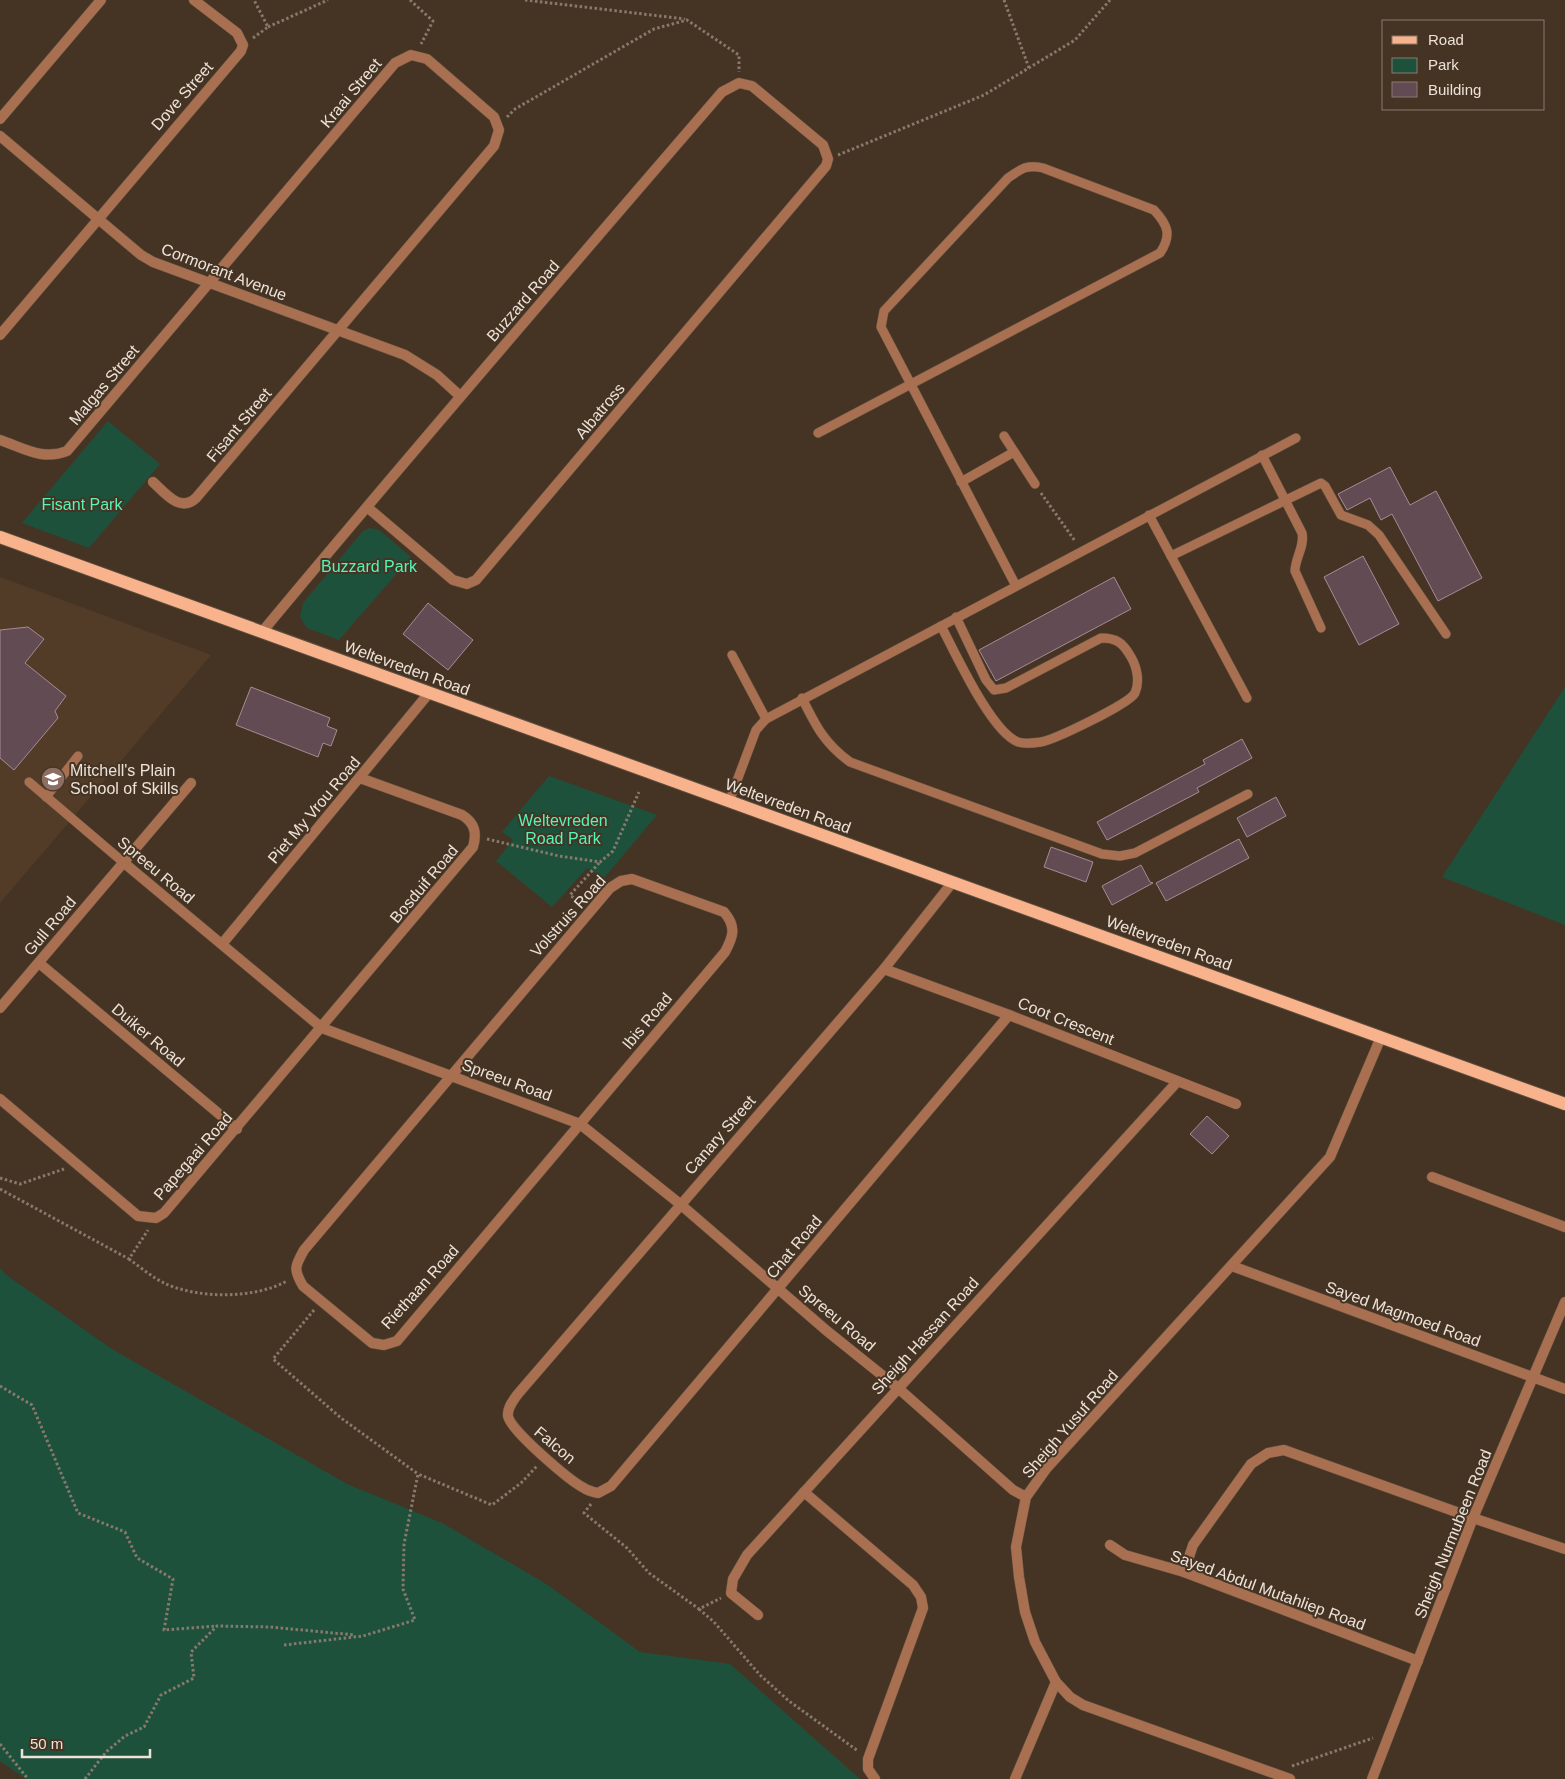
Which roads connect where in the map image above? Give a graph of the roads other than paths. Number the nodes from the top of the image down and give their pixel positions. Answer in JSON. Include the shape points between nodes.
{"nodes":[{"id":1,"x":101,"y":0,"type":"edge"},
{"id":2,"x":194,"y":0,"type":"edge"},
{"id":3,"x":739,"y":83,"type":"joint"},
{"id":4,"x":0,"y":119,"type":"edge"},
{"id":5,"x":0,"y":136,"type":"edge"},
{"id":6,"x":97,"y":218,"type":"junction"},
{"id":7,"x":210,"y":283,"type":"junction"},
{"id":8,"x":338,"y":330,"type":"junction"},
{"id":9,"x":0,"y":335,"type":"edge"},
{"id":10,"x":910,"y":385,"type":"junction"},
{"id":11,"x":460,"y":396,"type":"junction"},
{"id":12,"x":818,"y":433,"type":"dead end"},
{"id":13,"x":1004,"y":436,"type":"dead end"},
{"id":14,"x":1296,"y":438,"type":"dead end"},
{"id":15,"x":0,"y":440,"type":"edge"},
{"id":16,"x":1014,"y":452,"type":"junction"},
{"id":17,"x":1262,"y":455,"type":"junction"},
{"id":18,"x":153,"y":482,"type":"dead end"},
{"id":19,"x":961,"y":482,"type":"junction"},
{"id":20,"x":1035,"y":484,"type":"road end"},
{"id":21,"x":1286,"y":500,"type":"junction"},
{"id":22,"x":367,"y":507,"type":"junction"},
{"id":23,"x":1149,"y":515,"type":"junction"},
{"id":24,"x":0,"y":536,"type":"edge"},
{"id":25,"x":1171,"y":556,"type":"junction"},
{"id":26,"x":1016,"y":586,"type":"junction"},
{"id":27,"x":956,"y":617,"type":"junction"},
{"id":28,"x":940,"y":626,"type":"junction"},
{"id":29,"x":1321,"y":628,"type":"dead end"},
{"id":30,"x":262,"y":632,"type":"junction"},
{"id":31,"x":1446,"y":634,"type":"dead end"},
{"id":32,"x":732,"y":655,"type":"dead end"},
{"id":33,"x":429,"y":693,"type":"junction"},
{"id":34,"x":802,"y":698,"type":"junction"},
{"id":35,"x":1247,"y":698,"type":"dead end"},
{"id":36,"x":766,"y":718,"type":"junction"},
{"id":37,"x":78,"y":756,"type":"dead end"},
{"id":38,"x":360,"y":778,"type":"junction"},
{"id":39,"x":29,"y":782,"type":"dead end"},
{"id":40,"x":191,"y":783,"type":"dead end"},
{"id":41,"x":1248,"y":794,"type":"dead end"},
{"id":42,"x":46,"y":797,"type":"junction"},
{"id":43,"x":729,"y":802,"type":"junction"},
{"id":44,"x":123,"y":862,"type":"junction"},
{"id":45,"x":952,"y":883,"type":"junction"},
{"id":46,"x":734,"y":936,"type":"joint"},
{"id":47,"x":222,"y":944,"type":"junction"},
{"id":48,"x":39,"y":963,"type":"junction"},
{"id":49,"x":884,"y":969,"type":"junction"},
{"id":50,"x":0,"y":1008,"type":"edge"},
{"id":51,"x":1009,"y":1015,"type":"junction"},
{"id":52,"x":322,"y":1028,"type":"junction"},
{"id":53,"x":1381,"y":1037,"type":"junction"},
{"id":54,"x":451,"y":1075,"type":"junction"},
{"id":55,"x":1177,"y":1082,"type":"junction"},
{"id":56,"x":0,"y":1099,"type":"edge"},
{"id":57,"x":1236,"y":1104,"type":"dead end"},
{"id":58,"x":1565,"y":1104,"type":"edge"},
{"id":59,"x":580,"y":1124,"type":"junction"},
{"id":60,"x":237,"y":1129,"type":"junction"},
{"id":61,"x":1432,"y":1177,"type":"dead end"},
{"id":62,"x":680,"y":1204,"type":"junction"},
{"id":63,"x":1565,"y":1227,"type":"edge"},
{"id":64,"x":1232,"y":1266,"type":"junction"},
{"id":65,"x":779,"y":1288,"type":"junction"},
{"id":66,"x":1565,"y":1302,"type":"edge"},
{"id":67,"x":1534,"y":1378,"type":"junction"},
{"id":68,"x":898,"y":1388,"type":"junction"},
{"id":69,"x":1565,"y":1389,"type":"edge"},
{"id":70,"x":510,"y":1407,"type":"joint"},
{"id":71,"x":804,"y":1492,"type":"junction"},
{"id":72,"x":598,"y":1493,"type":"joint"},
{"id":73,"x":1026,"y":1497,"type":"junction"},
{"id":74,"x":1473,"y":1518,"type":"junction"},
{"id":75,"x":1110,"y":1545,"type":"dead end"},
{"id":76,"x":1565,"y":1549,"type":"edge"},
{"id":77,"x":1184,"y":1572,"type":"junction"},
{"id":78,"x":758,"y":1615,"type":"dead end"},
{"id":79,"x":1418,"y":1661,"type":"junction"},
{"id":80,"x":1056,"y":1682,"type":"junction"},
{"id":81,"x":875,"y":1779,"type":"edge"},
{"id":82,"x":1015,"y":1779,"type":"edge"},
{"id":83,"x":1290,"y":1779,"type":"edge"},
{"id":84,"x":1372,"y":1779,"type":"edge"}],
"edges":[{"from":1,"to":4,"type":"street"},
{"from":2,"to":6,"type":"street","name":"Dove Street","via":[[237,33],[243,45]]},
{"from":3,"to":11,"type":"street","name":"Buzzard Road","via":[[722,92]]},
{"from":3,"to":22,"type":"street","name":"Albatross","via":[[752,86],[828,155],[826,166],[476,580],[467,584],[453,580]]},
{"from":5,"to":6,"type":"street","name":"Cormorant Avenue"},
{"from":6,"to":7,"type":"street","name":"Cormorant Avenue","via":[[153,262]]},
{"from":6,"to":9,"type":"street"},
{"from":7,"to":8,"type":"street","name":"Cormorant Avenue"},
{"from":7,"to":8,"type":"street","name":"Kraai Street","via":[[395,63],[415,55],[427,59],[494,117],[498,138]]},
{"from":7,"to":15,"type":"street","name":"Malgas Street","via":[[67,451],[54,457],[44,456]]},
{"from":8,"to":11,"type":"street","name":"Cormorant Avenue","via":[[414,360]]},
{"from":8,"to":18,"type":"street","name":"Fisant Street","via":[[193,501],[180,504]]},
{"from":10,"to":10,"type":"lane","via":[[881,327],[884,311],[1008,178],[1024,167],[1043,168],[1154,210],[1163,220],[1168,231],[1167,243],[1160,253]]},
{"from":10,"to":12,"type":"lane"},
{"from":10,"to":19,"type":"lane"},
{"from":11,"to":22,"type":"street","name":"Buzzard Road"},
{"from":13,"to":16,"type":"lane"},
{"from":14,"to":17,"type":"lane"},
{"from":16,"to":19,"type":"lane"},
{"from":16,"to":20,"type":"lane"},
{"from":17,"to":21,"type":"lane"},
{"from":17,"to":23,"type":"lane"},
{"from":19,"to":26,"type":"lane"},
{"from":21,"to":25,"type":"lane"},
{"from":21,"to":29,"type":"lane","via":[[1303,536],[1295,571]]},
{"from":21,"to":31,"type":"lane","via":[[1319,483],[1323,484],[1341,515],[1368,525],[1379,535]]},
{"from":22,"to":30,"type":"street","name":"Buzzard Road"},
{"from":23,"to":25,"type":"lane"},
{"from":23,"to":26,"type":"lane"},
{"from":24,"to":30,"type":"main road","name":"Weltevreden Road"},
{"from":25,"to":35,"type":"lane"},
{"from":26,"to":27,"type":"lane"},
{"from":27,"to":28,"type":"lane"},
{"from":27,"to":28,"type":"lane","via":[[994,690],[1006,688],[1101,638],[1110,638],[1124,644],[1134,662],[1138,683],[1134,694],[1125,703],[1053,738],[1033,743],[1018,742],[1004,734],[991,716]]},
{"from":28,"to":34,"type":"lane"},
{"from":30,"to":33,"type":"main road","name":"Weltevreden Road"},
{"from":32,"to":36,"type":"lane"},
{"from":33,"to":38,"type":"street","name":"Piet My Vrou Road"},
{"from":33,"to":43,"type":"main road","name":"Weltevreden Road"},
{"from":34,"to":36,"type":"lane"},
{"from":34,"to":41,"type":"lane","via":[[822,737],[850,762],[1102,854],[1120,856],[1135,853]]},
{"from":36,"to":43,"type":"lane","via":[[756,730]]},
{"from":37,"to":42,"type":"lane"},
{"from":38,"to":47,"type":"street","name":"Piet My Vrou Road"},
{"from":38,"to":52,"type":"street","name":"Bosduif Road","via":[[462,814],[470,820],[476,836],[466,857]]},
{"from":39,"to":42,"type":"lane","name":"Spreeu Road"},
{"from":40,"to":44,"type":"street","name":"Gull Road"},
{"from":42,"to":44,"type":"lane","name":"Spreeu Road"},
{"from":43,"to":45,"type":"main road","name":"Weltevreden Road"},
{"from":44,"to":47,"type":"street","name":"Spreeu Road"},
{"from":44,"to":48,"type":"street","name":"Gull Road"},
{"from":45,"to":49,"type":"street","name":"Canary Street"},
{"from":45,"to":53,"type":"main road","name":"Weltevreden Road"},
{"from":46,"to":54,"type":"street","name":"Volstruis Road","via":[[732,921],[724,912],[632,879],[615,883]]},
{"from":46,"to":59,"type":"street","name":"Ibis Road","via":[[725,952]]},
{"from":47,"to":52,"type":"street","name":"Spreeu Road"},
{"from":48,"to":50,"type":"street","name":"Gull Road"},
{"from":48,"to":60,"type":"street","name":"Duiker Road"},
{"from":49,"to":51,"type":"street","name":"Coot Crescent"},
{"from":49,"to":62,"type":"street","name":"Canary Street"},
{"from":51,"to":55,"type":"street","name":"Coot Crescent"},
{"from":51,"to":65,"type":"street","name":"Chat Road"},
{"from":52,"to":54,"type":"street","name":"Spreeu Road"},
{"from":52,"to":60,"type":"street","name":"Papegaai Road"},
{"from":53,"to":58,"type":"main road","name":"Weltevreden Road"},
{"from":53,"to":64,"type":"street","name":"Sheigh Yusuf Road","via":[[1330,1156]]},
{"from":54,"to":59,"type":"street","name":"Spreeu Road"},
{"from":54,"to":59,"type":"street","name":"Riethaan Road","via":[[304,1250],[295,1266],[303,1286],[372,1343],[384,1345],[397,1341]]},
{"from":55,"to":57,"type":"street","name":"Coot Crescent"},
{"from":55,"to":68,"type":"street","name":"Sheigh Hassan Road"},
{"from":56,"to":60,"type":"street","name":"Papegaai Road","via":[[138,1216],[147,1218],[156,1218],[173,1205]]},
{"from":59,"to":62,"type":"street","name":"Spreeu Road"},
{"from":61,"to":63,"type":"street"},
{"from":62,"to":65,"type":"street","name":"Spreeu Road"},
{"from":62,"to":70,"type":"street","name":"Canary Street"},
{"from":64,"to":67,"type":"street","name":"Sayed Magmoed Road"},
{"from":64,"to":73,"type":"street","name":"Sheigh Yusuf Road","via":[[1046,1469]]},
{"from":65,"to":68,"type":"street","name":"Spreeu Road"},
{"from":65,"to":72,"type":"street","name":"Chat Road","via":[[611,1486]]},
{"from":66,"to":67,"type":"street","name":"Sheigh Nurmubeen Road"},
{"from":67,"to":69,"type":"street","name":"Sayed Magmoed Road"},
{"from":67,"to":74,"type":"street","name":"Sheigh Nurmubeen Road"},
{"from":68,"to":71,"type":"street","name":"Sheigh Hassan Road"},
{"from":68,"to":73,"type":"street","name":"Spreeu Road","via":[[1013,1490]]},
{"from":70,"to":72,"type":"street","name":"Falcon","via":[[508,1416],[521,1436],[584,1488]]},
{"from":71,"to":78,"type":"street","name":"Sheigh Hassan Road","via":[[747,1556],[733,1580],[732,1596]]},
{"from":71,"to":81,"type":"street","via":[[914,1585],[921,1597],[923,1608],[868,1759],[868,1769]]},
{"from":73,"to":80,"type":"street","name":"Sheigh Yusuf Road","via":[[1016,1547],[1018,1577],[1035,1642]]},
{"from":74,"to":76,"type":"street"},
{"from":74,"to":77,"type":"street","via":[[1284,1450],[1274,1451],[1251,1464],[1193,1545]]},
{"from":74,"to":79,"type":"street","name":"Sheigh Nurmubeen Road"},
{"from":75,"to":77,"type":"street","name":"Sayed Abdul Mutahliep Road","via":[[1126,1555]]},
{"from":77,"to":79,"type":"street","name":"Sayed Abdul Mutahliep Road"},
{"from":79,"to":84,"type":"street","name":"Sheigh Nurmubeen Road"},
{"from":80,"to":82,"type":"street"},
{"from":80,"to":83,"type":"street","name":"Sheigh Yusuf Road","via":[[1084,1706]]}]}
